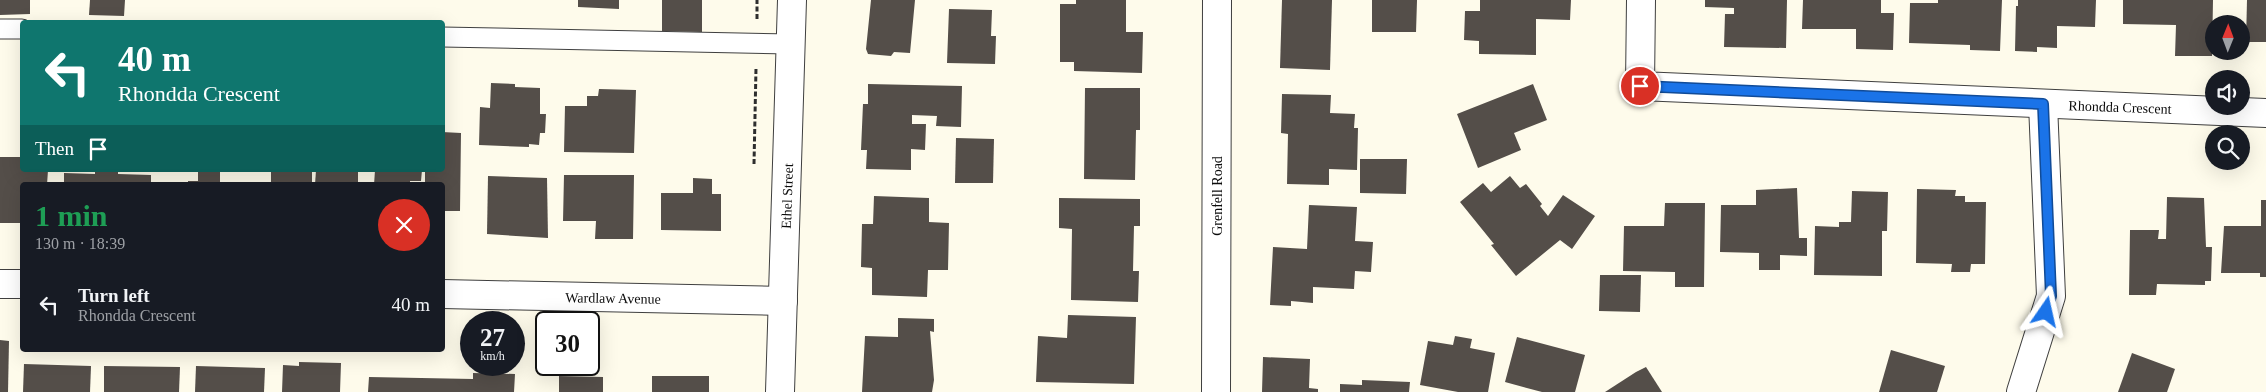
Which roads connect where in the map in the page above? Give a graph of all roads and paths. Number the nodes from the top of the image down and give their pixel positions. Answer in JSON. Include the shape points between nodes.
{"nodes":[{"id":1,"x":792,"y":0,"type":"edge"},
{"id":2,"x":1218,"y":0,"type":"edge"},
{"id":3,"x":1641,"y":0,"type":"edge"},
{"id":4,"x":0,"y":29,"type":"edge"},
{"id":5,"x":20,"y":30,"type":"edge"},
{"id":6,"x":445,"y":37,"type":"edge"},
{"id":7,"x":791,"y":44,"type":"junction"},
{"id":8,"x":2043,"y":104,"type":"junction"},
{"id":9,"x":2266,"y":113,"type":"edge"},
{"id":10,"x":0,"y":284,"type":"edge"},
{"id":11,"x":20,"y":284,"type":"edge"},
{"id":12,"x":445,"y":294,"type":"edge"},
{"id":13,"x":783,"y":301,"type":"junction"},
{"id":14,"x":780,"y":392,"type":"edge"},
{"id":15,"x":1216,"y":392,"type":"edge"},
{"id":16,"x":2021,"y":392,"type":"edge"}],
"edges":[{"from":1,"to":7,"type":"street","name":"Ethel Street"},
{"from":2,"to":15,"type":"street","name":"Grenfell Road"},
{"from":3,"to":8,"type":"street","name":"Rhondda Crescent","via":[[1640,86]]},
{"from":4,"to":5,"type":"lane"},
{"from":6,"to":7,"type":"lane"},
{"from":7,"to":13,"type":"street","name":"Ethel Street"},
{"from":8,"to":9,"type":"street","name":"Rhondda Crescent"},
{"from":8,"to":16,"type":"street","via":[[2051,296]]},
{"from":10,"to":11,"type":"street"},
{"from":12,"to":13,"type":"street","name":"Wardlaw Avenue"},
{"from":13,"to":14,"type":"street","name":"Ethel Street"}]}
